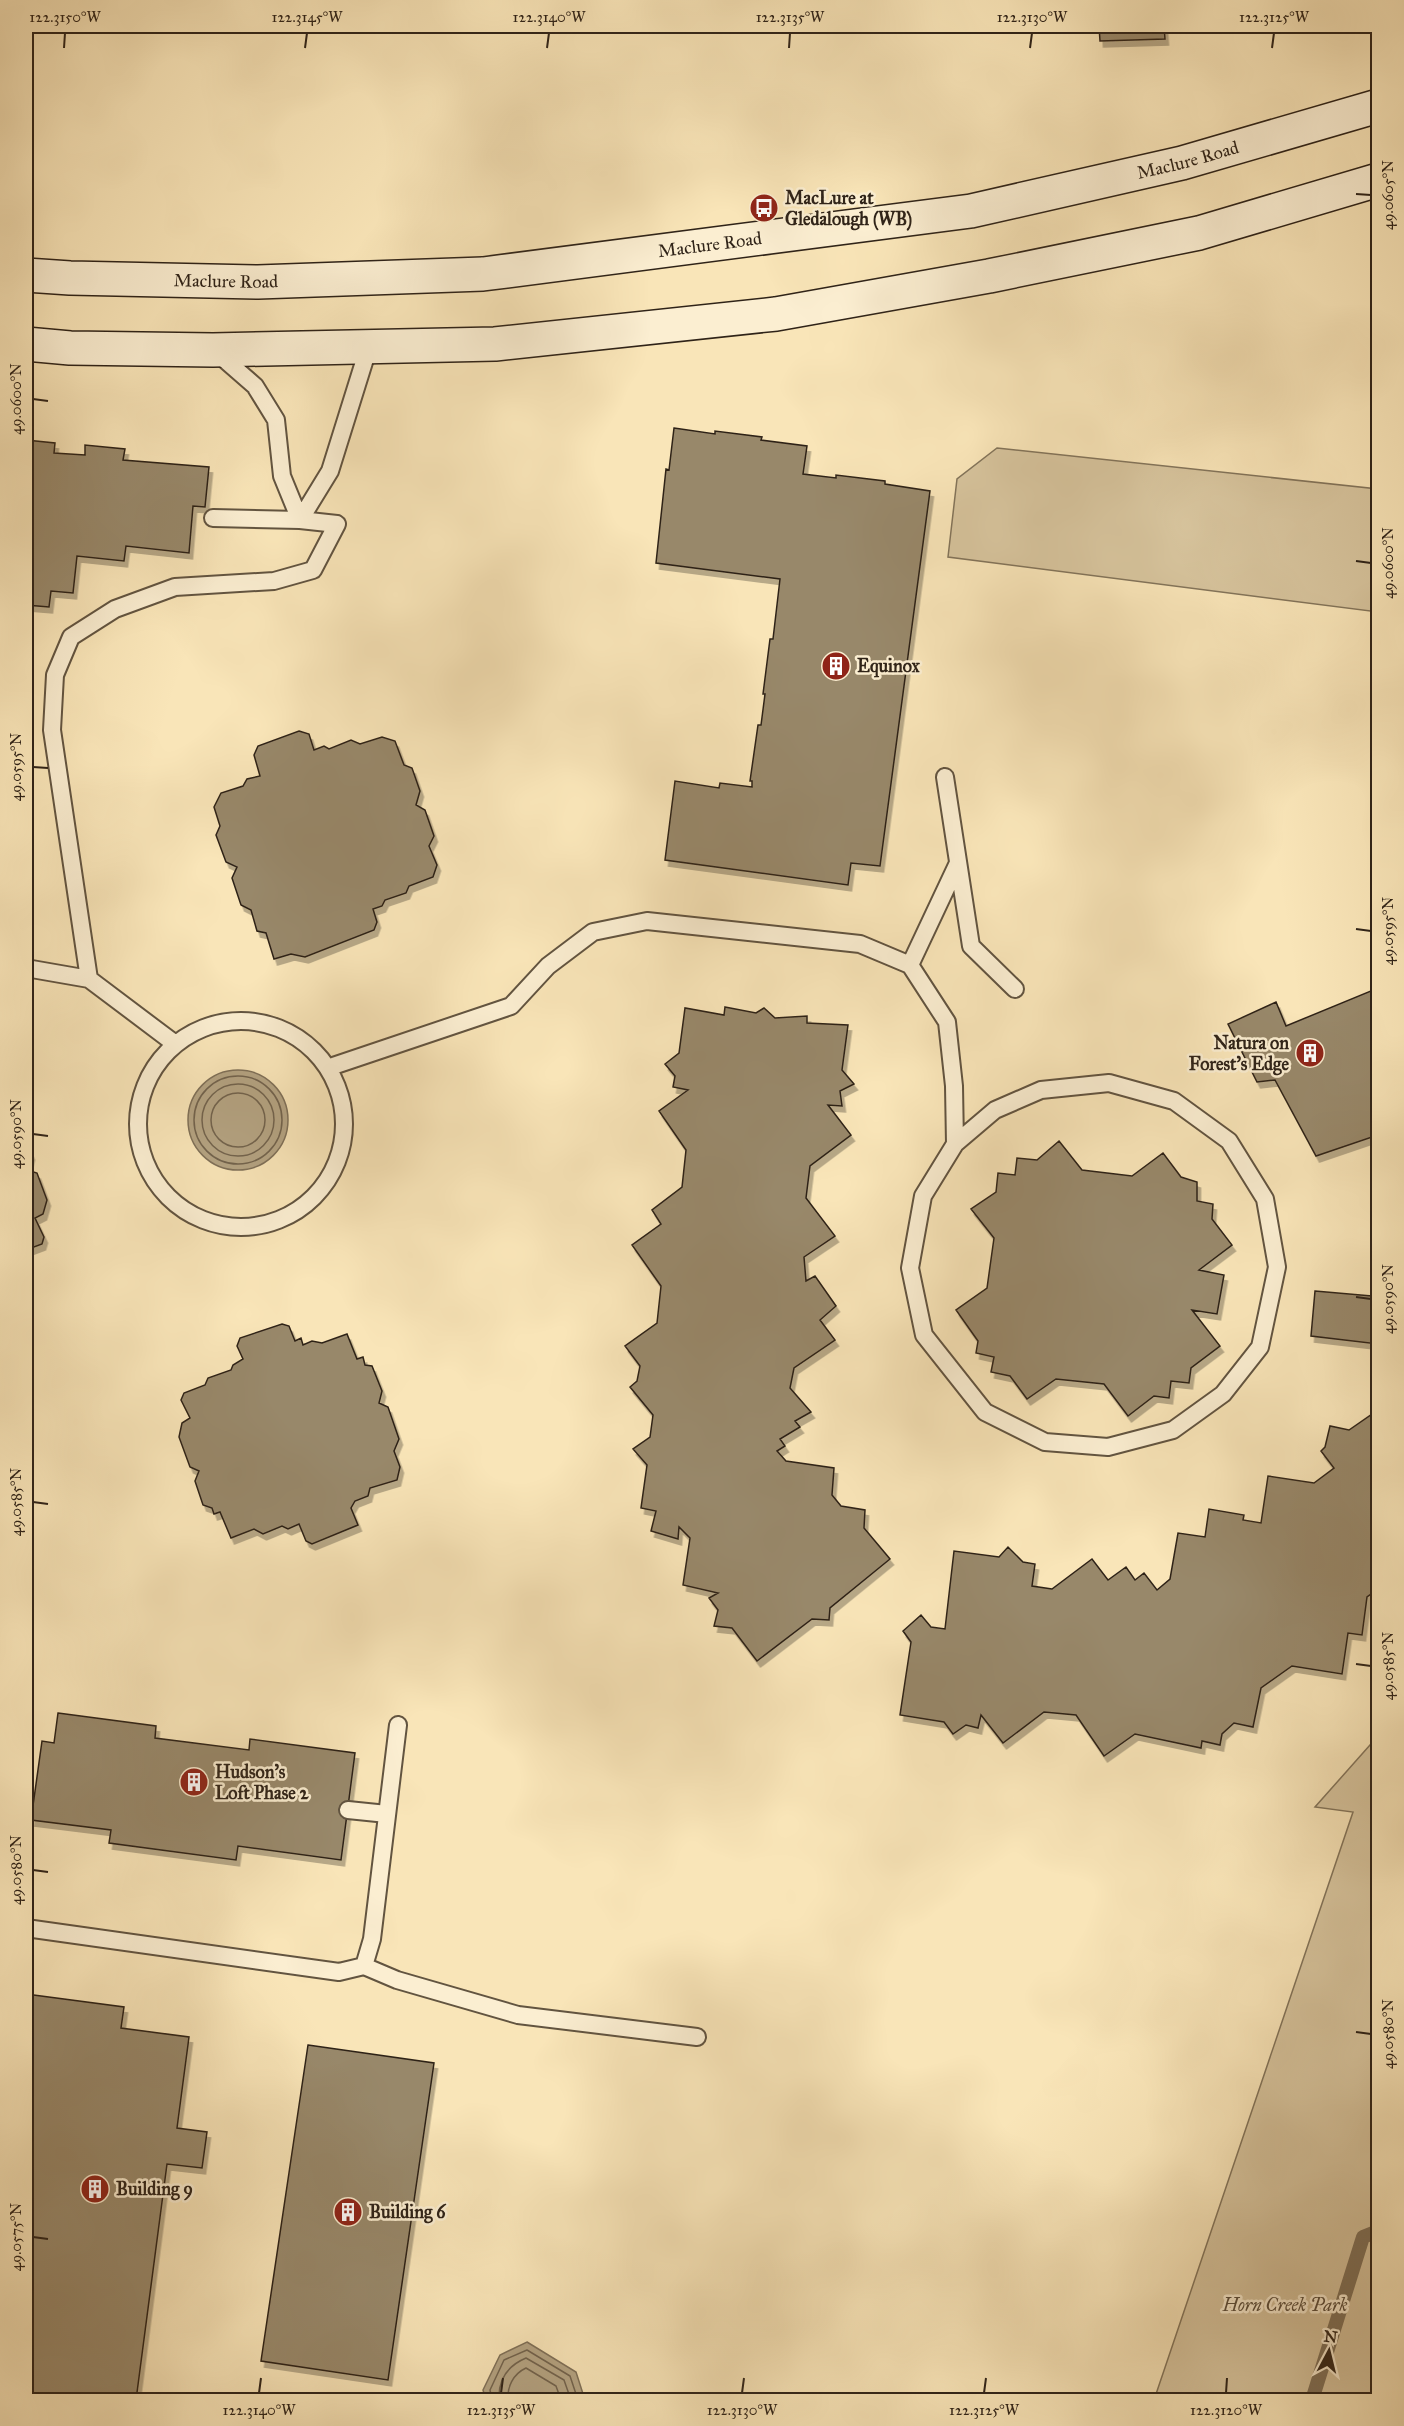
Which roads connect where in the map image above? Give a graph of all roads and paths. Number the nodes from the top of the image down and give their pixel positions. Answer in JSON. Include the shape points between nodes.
{"nodes":[{"id":1,"x":1378,"y":106,"type":"edge"},
{"id":2,"x":1378,"y":180,"type":"edge"},
{"id":3,"x":26,"y":274,"type":"edge"},
{"id":4,"x":26,"y":344,"type":"edge"},
{"id":5,"x":369,"y":346,"type":"junction"},
{"id":6,"x":213,"y":350,"type":"junction"},
{"id":7,"x":213,"y":518,"type":"dead end"},
{"id":8,"x":300,"y":520,"type":"junction"},
{"id":9,"x":945,"y":777,"type":"dead end"},
{"id":10,"x":958,"y":863,"type":"junction"},
{"id":11,"x":910,"y":965,"type":"junction"},
{"id":12,"x":26,"y":968,"type":"edge"},
{"id":13,"x":89,"y":979,"type":"junction"},
{"id":14,"x":1015,"y":989,"type":"dead end"},
{"id":15,"x":174,"y":1043,"type":"junction"},
{"id":16,"x":330,"y":1067,"type":"junction"},
{"id":17,"x":955,"y":1144,"type":"junction"},
{"id":18,"x":398,"y":1725,"type":"dead end"},
{"id":19,"x":348,"y":1810,"type":"dead end"},
{"id":20,"x":387,"y":1814,"type":"junction"},
{"id":21,"x":26,"y":1928,"type":"edge"},
{"id":22,"x":364,"y":1966,"type":"junction"},
{"id":23,"x":697,"y":2037,"type":"dead end"}],
"edges":[{"from":1,"to":3,"type":"main road","name":"Maclure Road","via":[[1182,163],[971,211],[483,274],[258,282]]},
{"from":2,"to":5,"type":"main road","via":[[1199,233],[776,314],[495,344]]},
{"from":4,"to":6,"type":"main road"},
{"from":5,"to":6,"type":"main road"},
{"from":5,"to":8,"type":"lane","via":[[330,471]]},
{"from":6,"to":8,"type":"lane","via":[[255,386],[276,420],[282,476]]},
{"from":7,"to":8,"type":"lane"},
{"from":8,"to":13,"type":"lane","via":[[337,524],[313,570],[274,581],[175,587],[115,609],[71,637],[55,675],[52,730]]},
{"from":9,"to":10,"type":"lane"},
{"from":10,"to":11,"type":"lane"},
{"from":10,"to":14,"type":"lane","via":[[971,946]]},
{"from":11,"to":16,"type":"lane","via":[[860,944],[647,921],[593,932],[548,966],[512,1006]]},
{"from":11,"to":17,"type":"lane","via":[[947,1022]]},
{"from":12,"to":13,"type":"lane"},
{"from":13,"to":15,"type":"lane"},
{"from":15,"to":16,"type":"lane","via":[[225,1020],[284,1028]]},
{"from":15,"to":16,"type":"lane","via":[[144,1083],[136,1128],[148,1170],[174,1205],[216,1225],[271,1224],[315,1198],[340,1159],[346,1118]]},
{"from":17,"to":17,"type":"lane","via":[[923,1196],[909,1268],[924,1335],[985,1412],[1045,1442],[1108,1447],[1173,1430],[1223,1394],[1260,1347],[1277,1267],[1265,1200],[1229,1141],[1174,1101],[1109,1083],[1041,1090],[994,1110]]},
{"from":18,"to":20,"type":"lane"},
{"from":19,"to":20,"type":"lane"},
{"from":20,"to":22,"type":"lane","via":[[372,1939]]},
{"from":21,"to":22,"type":"lane","via":[[339,1972]]},
{"from":22,"to":23,"type":"lane","via":[[397,1980],[518,2015]]}]}
